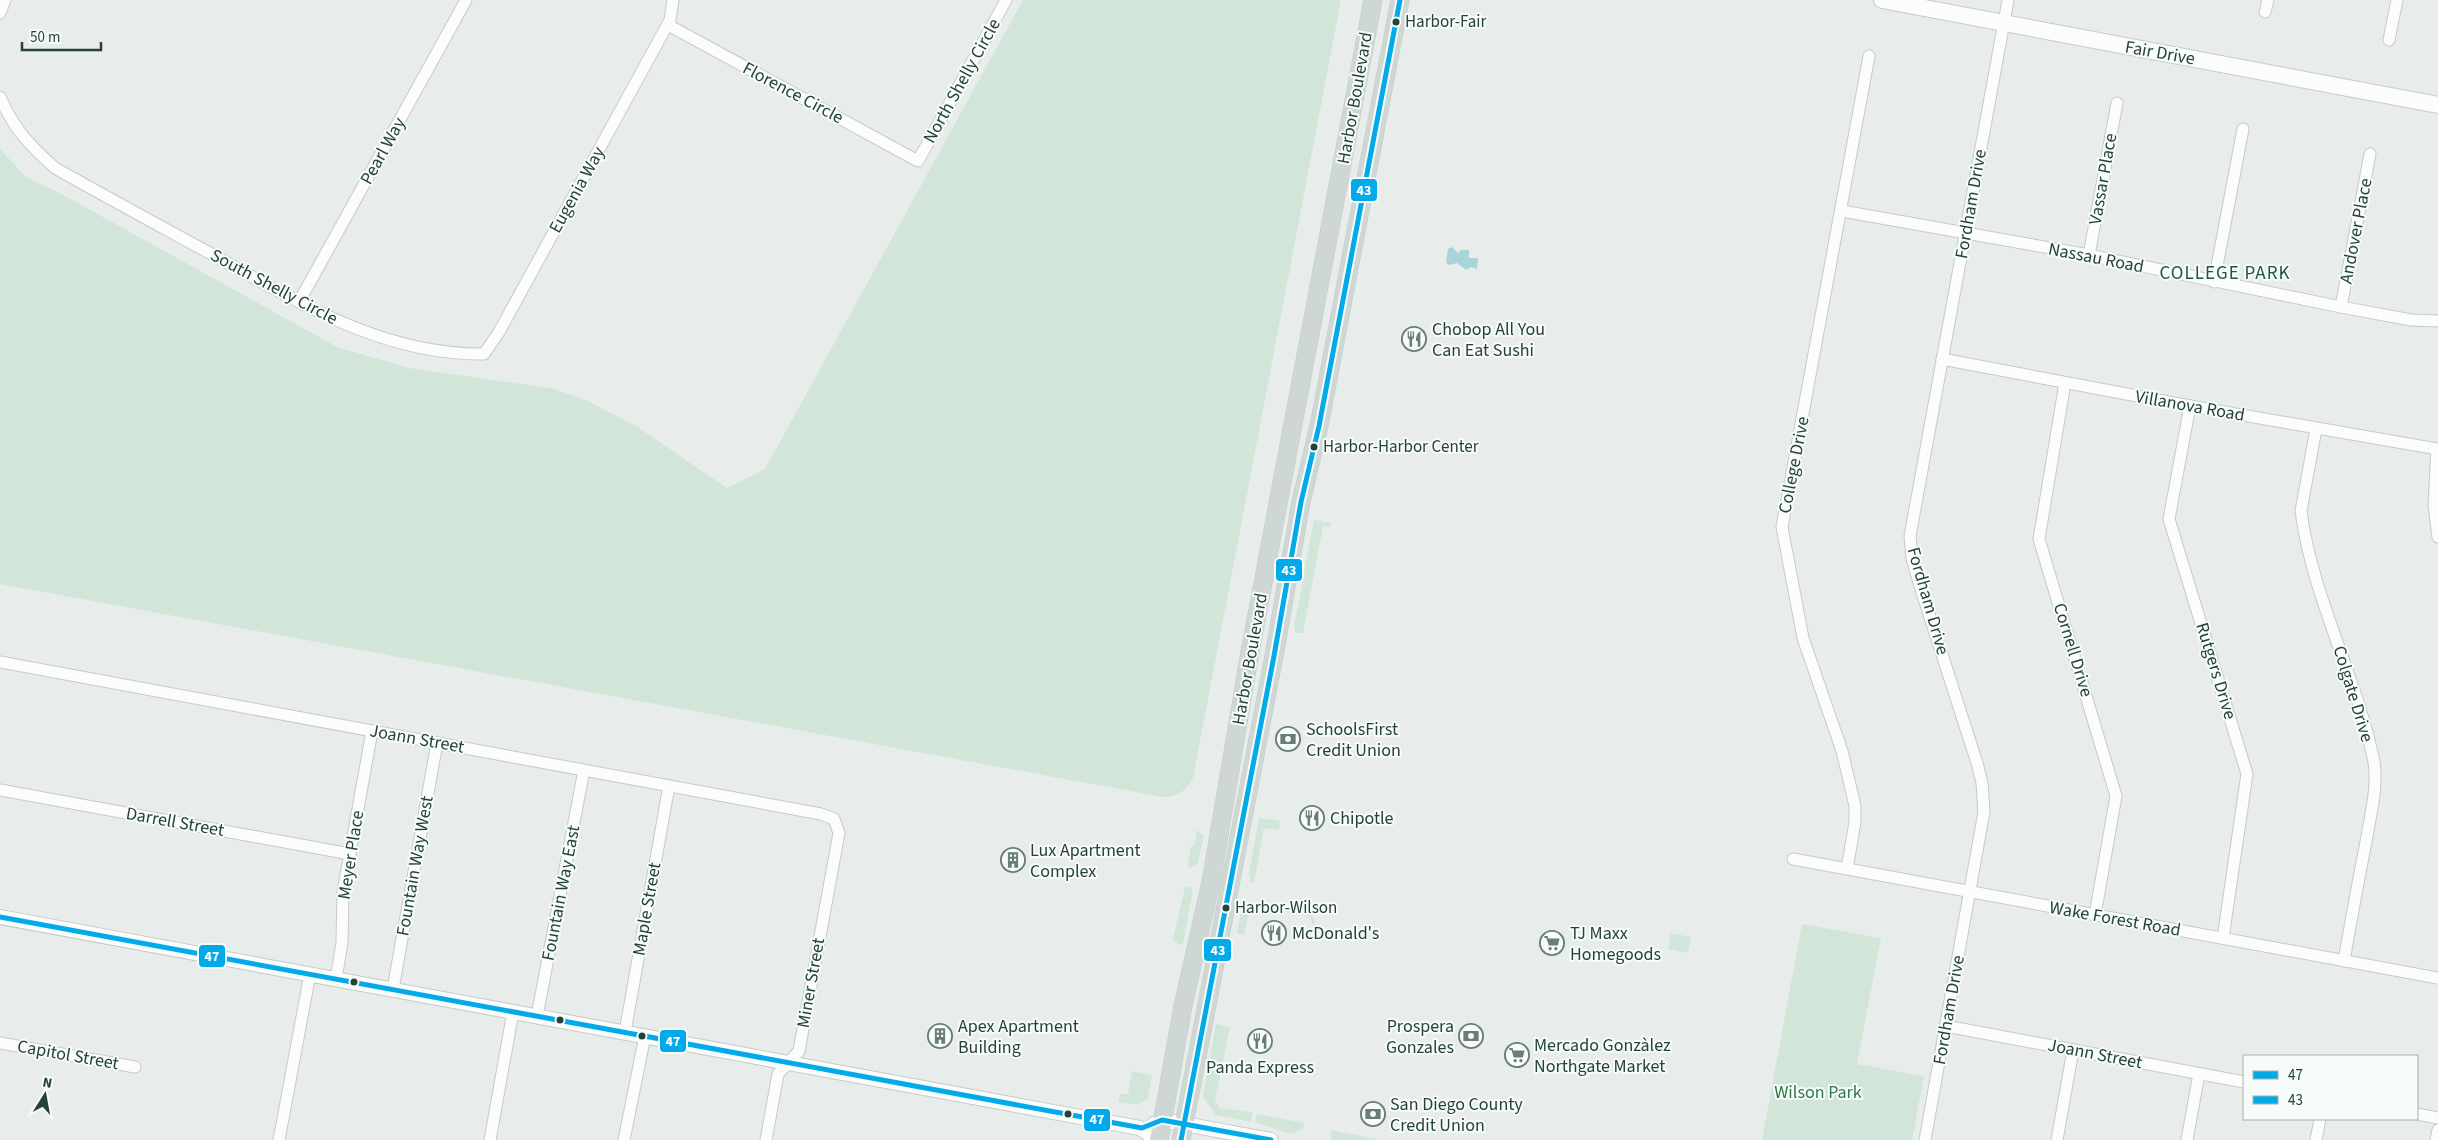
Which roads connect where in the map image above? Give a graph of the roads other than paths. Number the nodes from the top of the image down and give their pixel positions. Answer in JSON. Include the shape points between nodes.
{"nodes":[{"id":1,"x":5,"y":0,"type":"edge"},
{"id":2,"x":466,"y":0,"type":"edge"},
{"id":3,"x":672,"y":0,"type":"edge"},
{"id":4,"x":1006,"y":0,"type":"edge"},
{"id":5,"x":1374,"y":0,"type":"edge"},
{"id":6,"x":1400,"y":0,"type":"edge"},
{"id":7,"x":1882,"y":0,"type":"edge"},
{"id":8,"x":2008,"y":0,"type":"edge"},
{"id":9,"x":2397,"y":0,"type":"edge"},
{"id":10,"x":0,"y":13,"type":"edge"},
{"id":11,"x":2004,"y":24,"type":"junction"},
{"id":12,"x":668,"y":25,"type":"junction"},
{"id":13,"x":2389,"y":40,"type":"dead end"},
{"id":14,"x":1869,"y":56,"type":"dead end"},
{"id":15,"x":0,"y":97,"type":"edge"},
{"id":16,"x":2117,"y":103,"type":"dead end"},
{"id":17,"x":2438,"y":105,"type":"edge"},
{"id":18,"x":2243,"y":129,"type":"dead end"},
{"id":19,"x":2370,"y":154,"type":"dead end"},
{"id":20,"x":918,"y":161,"type":"joint"},
{"id":21,"x":1842,"y":212,"type":"junction"},
{"id":22,"x":1966,"y":234,"type":"junction"},
{"id":23,"x":2089,"y":255,"type":"junction"},
{"id":24,"x":2214,"y":282,"type":"junction"},
{"id":25,"x":299,"y":302,"type":"junction"},
{"id":26,"x":2341,"y":307,"type":"junction"},
{"id":27,"x":2438,"y":321,"type":"edge"},
{"id":28,"x":484,"y":354,"type":"joint"},
{"id":29,"x":1942,"y":359,"type":"junction"},
{"id":30,"x":2065,"y":383,"type":"junction"},
{"id":31,"x":2190,"y":406,"type":"junction"},
{"id":32,"x":2316,"y":429,"type":"junction"},
{"id":33,"x":2437,"y":449,"type":"edge"},
{"id":34,"x":2438,"y":537,"type":"edge"},
{"id":35,"x":0,"y":662,"type":"edge"},
{"id":36,"x":372,"y":731,"type":"junction"},
{"id":37,"x":437,"y":743,"type":"junction"},
{"id":38,"x":584,"y":770,"type":"junction"},
{"id":39,"x":669,"y":786,"type":"junction"},
{"id":40,"x":0,"y":790,"type":"edge"},
{"id":41,"x":834,"y":819,"type":"joint"},
{"id":42,"x":350,"y":854,"type":"junction"},
{"id":43,"x":1793,"y":859,"type":"dead end"},
{"id":44,"x":1847,"y":869,"type":"junction"},
{"id":45,"x":1969,"y":893,"type":"junction"},
{"id":46,"x":2095,"y":916,"type":"junction"},
{"id":47,"x":0,"y":917,"type":"edge"},
{"id":48,"x":2223,"y":938,"type":"junction"},
{"id":49,"x":2344,"y":961,"type":"junction"},
{"id":50,"x":310,"y":974,"type":"junction"},
{"id":51,"x":2438,"y":978,"type":"edge"},
{"id":52,"x":336,"y":979,"type":"junction"},
{"id":53,"x":393,"y":989,"type":"junction"},
{"id":54,"x":514,"y":1012,"type":"junction"},
{"id":55,"x":537,"y":1016,"type":"junction"},
{"id":56,"x":1946,"y":1026,"type":"junction"},
{"id":57,"x":625,"y":1032,"type":"junction"},
{"id":58,"x":645,"y":1036,"type":"junction"},
{"id":59,"x":0,"y":1043,"type":"edge"},
{"id":60,"x":2073,"y":1050,"type":"junction"},
{"id":61,"x":789,"y":1063,"type":"junction"},
{"id":62,"x":135,"y":1068,"type":"dead end"},
{"id":63,"x":2200,"y":1074,"type":"junction"},
{"id":64,"x":2243,"y":1082,"type":"edge"},
{"id":65,"x":2418,"y":1114,"type":"edge"},
{"id":66,"x":2438,"y":1118,"type":"edge"},
{"id":67,"x":1162,"y":1120,"type":"junction"},
{"id":68,"x":2320,"y":1120,"type":"edge"},
{"id":69,"x":1142,"y":1128,"type":"junction"},
{"id":70,"x":2438,"y":1130,"type":"edge"},
{"id":71,"x":1182,"y":1132,"type":"edge"},
{"id":72,"x":279,"y":1140,"type":"edge"},
{"id":73,"x":490,"y":1140,"type":"edge"},
{"id":74,"x":624,"y":1140,"type":"edge"},
{"id":75,"x":766,"y":1140,"type":"edge"},
{"id":76,"x":1158,"y":1140,"type":"edge"},
{"id":77,"x":1271,"y":1140,"type":"edge"},
{"id":78,"x":1925,"y":1140,"type":"edge"},
{"id":79,"x":2057,"y":1140,"type":"edge"},
{"id":80,"x":2187,"y":1140,"type":"edge"},
{"id":81,"x":2316,"y":1140,"type":"edge"},
{"id":82,"x":2436,"y":1140,"type":"edge"}],
"edges":[{"from":1,"to":10,"type":"street"},
{"from":2,"to":25,"type":"street","name":"Pearl Way"},
{"from":3,"to":12,"type":"street"},
{"from":4,"to":20,"type":"street","name":"North Shelly Circle"},
{"from":5,"to":67,"type":"main road","name":"Harbor Boulevard","via":[[1290,440],[1211,882]]},
{"from":6,"to":71,"type":"main road","name":"Harbor Boulevard"},
{"from":7,"to":11,"type":"main road","name":"Fair Drive"},
{"from":8,"to":11,"type":"street","name":"Fordham Drive"},
{"from":9,"to":13,"type":"street"},
{"from":11,"to":17,"type":"main road","name":"Fair Drive"},
{"from":11,"to":22,"type":"street","name":"Fordham Drive"},
{"from":12,"to":20,"type":"street","name":"Florence Circle"},
{"from":12,"to":28,"type":"street","name":"Eugenia Way"},
{"from":14,"to":21,"type":"street","name":"College Drive"},
{"from":15,"to":25,"type":"street","name":"South Shelly Circle","via":[[11,122],[23,138],[55,168]]},
{"from":16,"to":23,"type":"street","name":"Vassar Place"},
{"from":18,"to":24,"type":"street"},
{"from":19,"to":26,"type":"street","name":"Andover Place"},
{"from":21,"to":22,"type":"street","name":"Nassau Road"},
{"from":21,"to":44,"type":"street","name":"College Drive","via":[[1782,527],[1803,638],[1842,751],[1855,806]]},
{"from":22,"to":23,"type":"street","name":"Nassau Road"},
{"from":22,"to":29,"type":"street","name":"Fordham Drive"},
{"from":23,"to":24,"type":"street","name":"Nassau Road"},
{"from":24,"to":26,"type":"street","name":"Nassau Road"},
{"from":25,"to":28,"type":"street","name":"South Shelly Circle","via":[[346,326],[403,344]]},
{"from":26,"to":27,"type":"street","name":"Nassau Road","via":[[2411,320]]},
{"from":29,"to":30,"type":"street","name":"Villanova Road"},
{"from":29,"to":45,"type":"street","name":"Fordham Drive","via":[[1910,547],[1982,783],[1983,821]]},
{"from":30,"to":31,"type":"street","name":"Villanova Road"},
{"from":30,"to":46,"type":"street","name":"Cornell Drive","via":[[2039,539],[2116,796]]},
{"from":31,"to":32,"type":"street","name":"Villanova Road"},
{"from":31,"to":48,"type":"street","name":"Rutgers Drive","via":[[2169,519],[2248,774]]},
{"from":32,"to":33,"type":"street","name":"Villanova Road"},
{"from":32,"to":49,"type":"street","name":"Colgate Drive","via":[[2301,511],[2302,524],[2374,770],[2371,813]]},
{"from":33,"to":34,"type":"street","via":[[2434,505]]},
{"from":35,"to":36,"type":"street","name":"Joann Street"},
{"from":36,"to":37,"type":"street","name":"Joann Street"},
{"from":36,"to":42,"type":"street","name":"Meyer Place"},
{"from":37,"to":38,"type":"street","name":"Joann Street"},
{"from":37,"to":53,"type":"street","name":"Fountain Way West"},
{"from":38,"to":39,"type":"street","name":"Joann Street"},
{"from":38,"to":55,"type":"street","name":"Fountain Way East"},
{"from":39,"to":41,"type":"street","name":"Joann Street"},
{"from":39,"to":57,"type":"street","name":"Maple Street"},
{"from":40,"to":42,"type":"street","name":"Darrell Street"},
{"from":41,"to":61,"type":"street","name":"Miner Street","via":[[839,833],[799,1051]]},
{"from":42,"to":52,"type":"street","name":"Meyer Place","via":[[343,892],[342,943]]},
{"from":43,"to":44,"type":"street","name":"Wake Forest Road"},
{"from":44,"to":45,"type":"street","name":"Wake Forest Road"},
{"from":45,"to":46,"type":"street","name":"Wake Forest Road"},
{"from":45,"to":56,"type":"street","name":"Fordham Drive"},
{"from":46,"to":48,"type":"street","name":"Wake Forest Road"},
{"from":47,"to":50,"type":"street"},
{"from":48,"to":49,"type":"street","name":"Wake Forest Road"},
{"from":49,"to":51,"type":"street","name":"Wake Forest Road"},
{"from":50,"to":52,"type":"street"},
{"from":50,"to":72,"type":"street"},
{"from":52,"to":53,"type":"street"},
{"from":53,"to":54,"type":"street"},
{"from":54,"to":55,"type":"street"},
{"from":54,"to":73,"type":"street"},
{"from":55,"to":57,"type":"street"},
{"from":56,"to":60,"type":"street","name":"Joann Street"},
{"from":56,"to":78,"type":"street","name":"Fordham Drive"},
{"from":57,"to":58,"type":"street"},
{"from":58,"to":61,"type":"street"},
{"from":58,"to":74,"type":"street"},
{"from":59,"to":62,"type":"street","name":"Capitol Street"},
{"from":60,"to":63,"type":"street","name":"Joann Street"},
{"from":60,"to":79,"type":"street"},
{"from":61,"to":69,"type":"street"},
{"from":61,"to":75,"type":"street","name":"Miner Street","via":[[778,1074]]},
{"from":63,"to":64,"type":"street","name":"Joann Street"},
{"from":63,"to":80,"type":"street"},
{"from":65,"to":66,"type":"street"},
{"from":67,"to":69,"type":"street"},
{"from":67,"to":71,"type":"street"},
{"from":67,"to":76,"type":"main road","name":"Harbor Boulevard"},
{"from":68,"to":81,"type":"street"},
{"from":69,"to":76,"type":"street"},
{"from":70,"to":82,"type":"street"},
{"from":71,"to":77,"type":"street"}]}
